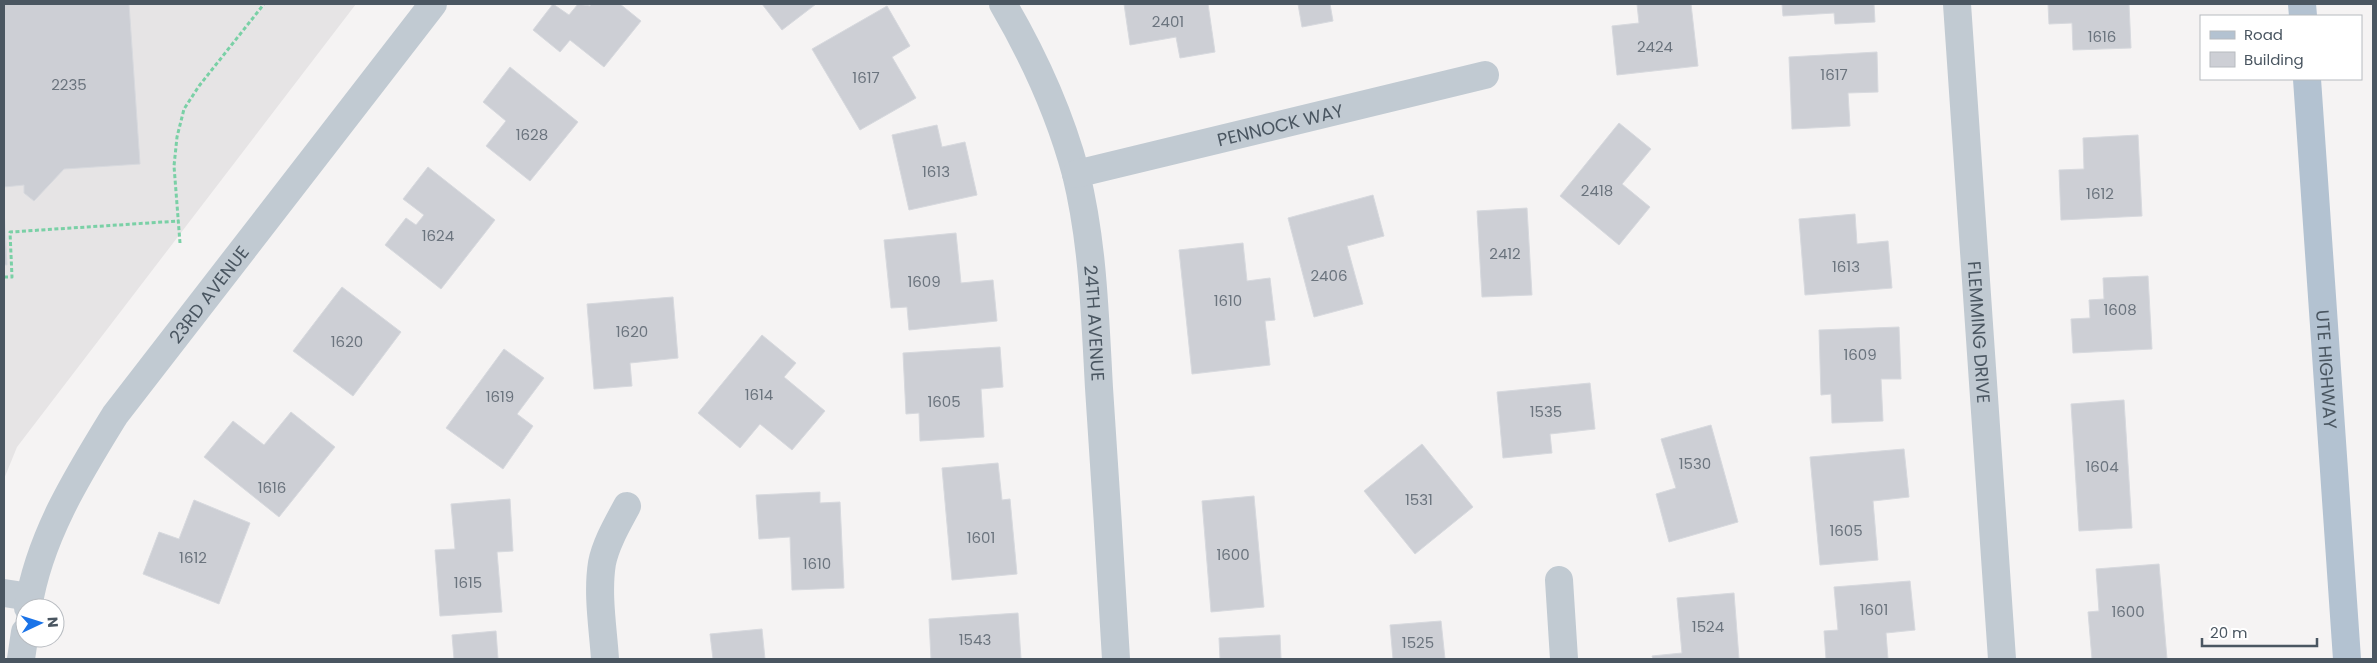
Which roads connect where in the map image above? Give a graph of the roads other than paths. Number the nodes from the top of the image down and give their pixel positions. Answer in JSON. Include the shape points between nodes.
{"nodes":[{"id":1,"x":433,"y":4,"type":"edge"},
{"id":2,"x":1003,"y":4,"type":"edge"},
{"id":3,"x":1957,"y":4,"type":"edge"},
{"id":4,"x":1485,"y":75,"type":"dead end"},
{"id":5,"x":2307,"y":80,"type":"edge"},
{"id":6,"x":1076,"y":174,"type":"junction"},
{"id":7,"x":627,"y":506,"type":"dead end"},
{"id":8,"x":1559,"y":580,"type":"dead end"},
{"id":9,"x":4,"y":593,"type":"edge"},
{"id":10,"x":16,"y":598,"type":"edge"},
{"id":11,"x":30,"y":598,"type":"edge"},
{"id":12,"x":605,"y":659,"type":"edge"},
{"id":13,"x":1116,"y":659,"type":"edge"},
{"id":14,"x":1564,"y":659,"type":"edge"},
{"id":15,"x":2002,"y":659,"type":"edge"},
{"id":16,"x":2347,"y":659,"type":"edge"}],
"edges":[{"from":1,"to":11,"type":"street","name":"23RD AVENUE","via":[[115,416],[77,475],[48,538]]},
{"from":2,"to":6,"type":"street","name":"24TH AVENUE","via":[[1025,43],[1054,108]]},
{"from":3,"to":15,"type":"street","name":"FLEMMING DRIVE"},
{"from":4,"to":6,"type":"street","name":"PENNOCK WAY"},
{"from":5,"to":16,"type":"main road","name":"UTE HIGHWAY"},
{"from":6,"to":13,"type":"street","name":"24TH AVENUE","via":[[1088,239],[1094,307]]},
{"from":7,"to":12,"type":"street","via":[[603,561],[600,592]]},
{"from":8,"to":14,"type":"street"},
{"from":9,"to":10,"type":"street"}]}
